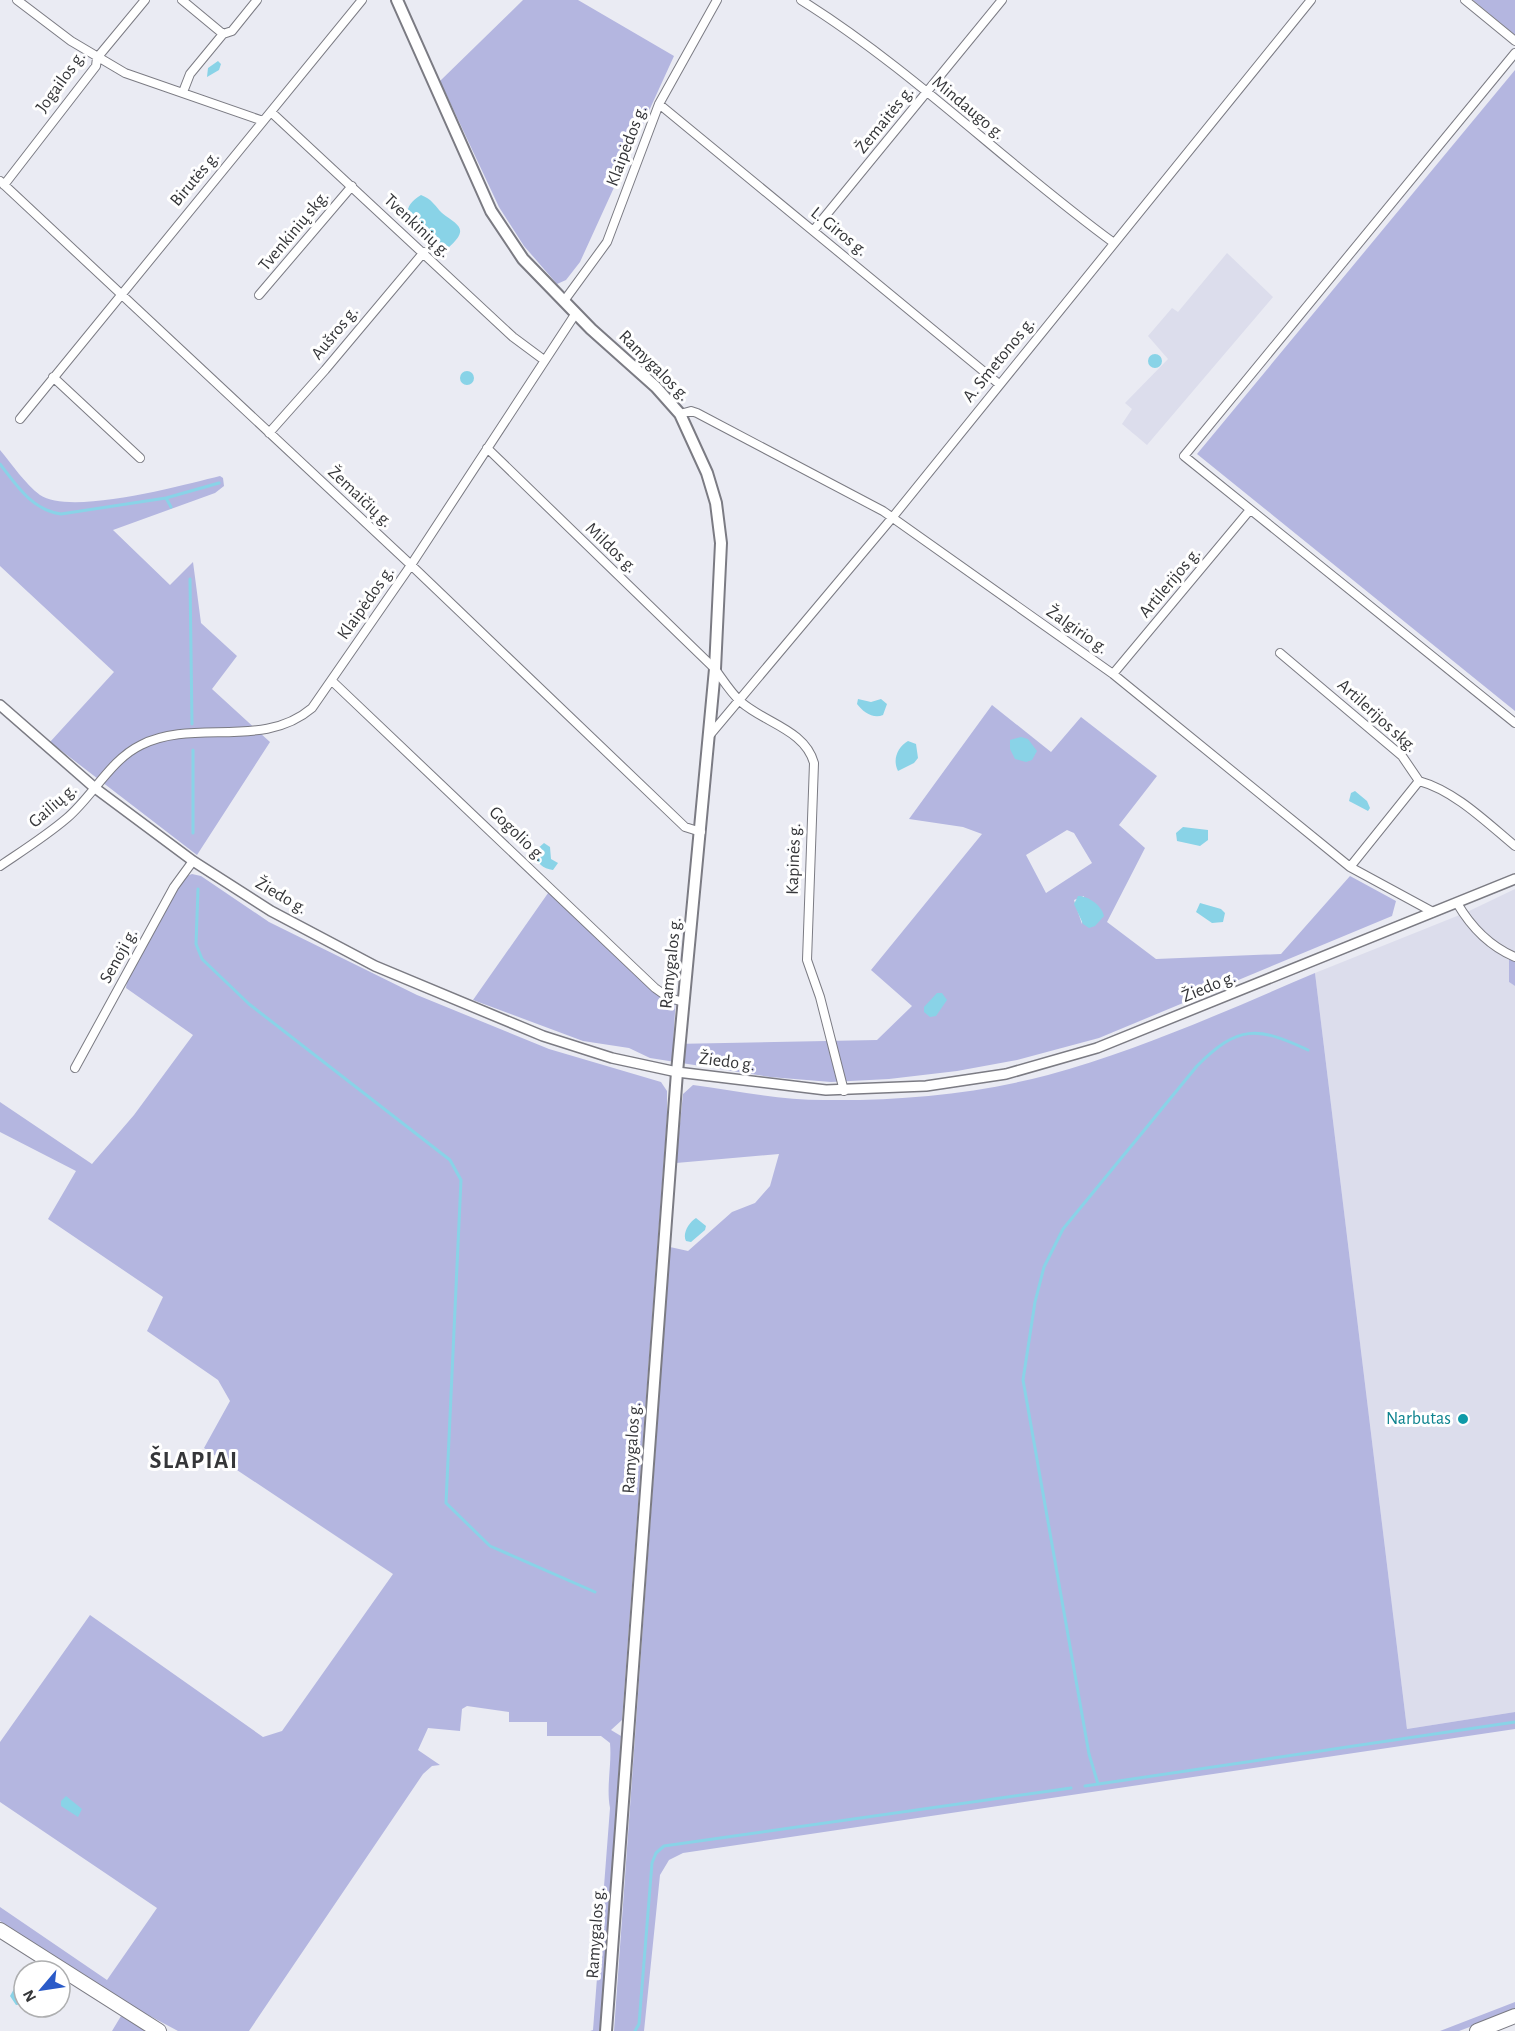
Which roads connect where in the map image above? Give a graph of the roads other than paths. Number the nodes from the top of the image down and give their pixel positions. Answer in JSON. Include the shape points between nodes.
{"nodes":[{"id":1,"x":17,"y":0,"type":"edge"},
{"id":2,"x":146,"y":0,"type":"edge"},
{"id":3,"x":182,"y":0,"type":"edge"},
{"id":4,"x":257,"y":0,"type":"edge"},
{"id":5,"x":362,"y":0,"type":"edge"},
{"id":6,"x":397,"y":0,"type":"edge"},
{"id":7,"x":717,"y":0,"type":"edge"},
{"id":8,"x":801,"y":0,"type":"edge"},
{"id":9,"x":1002,"y":0,"type":"edge"},
{"id":10,"x":1311,"y":0,"type":"edge"},
{"id":11,"x":1465,"y":0,"type":"edge"},
{"id":12,"x":223,"y":34,"type":"junction"},
{"id":13,"x":1515,"y":41,"type":"edge"},
{"id":14,"x":1515,"y":53,"type":"edge"},
{"id":15,"x":97,"y":58,"type":"junction"},
{"id":16,"x":183,"y":92,"type":"junction"},
{"id":17,"x":927,"y":93,"type":"junction"},
{"id":18,"x":658,"y":104,"type":"junction"},
{"id":19,"x":270,"y":112,"type":"junction"},
{"id":20,"x":263,"y":121,"type":"junction"},
{"id":21,"x":2,"y":183,"type":"edge"},
{"id":22,"x":352,"y":186,"type":"junction"},
{"id":23,"x":813,"y":231,"type":"junction"},
{"id":24,"x":1114,"y":243,"type":"junction"},
{"id":25,"x":424,"y":252,"type":"junction"},
{"id":26,"x":120,"y":293,"type":"junction"},
{"id":27,"x":260,"y":295,"type":"dead end"},
{"id":28,"x":564,"y":301,"type":"junction"},
{"id":29,"x":576,"y":313,"type":"junction"},
{"id":30,"x":544,"y":360,"type":"junction"},
{"id":31,"x":53,"y":377,"type":"junction"},
{"id":32,"x":999,"y":384,"type":"junction"},
{"id":33,"x":680,"y":414,"type":"junction"},
{"id":34,"x":20,"y":419,"type":"dead end"},
{"id":35,"x":268,"y":433,"type":"junction"},
{"id":36,"x":487,"y":448,"type":"junction"},
{"id":37,"x":140,"y":458,"type":"dead end"},
{"id":38,"x":1249,"y":511,"type":"junction"},
{"id":39,"x":892,"y":518,"type":"junction"},
{"id":40,"x":411,"y":565,"type":"junction"},
{"id":41,"x":1280,"y":653,"type":"dead end"},
{"id":42,"x":715,"y":669,"type":"junction"},
{"id":43,"x":1113,"y":674,"type":"junction"},
{"id":44,"x":332,"y":681,"type":"junction"},
{"id":45,"x":740,"y":701,"type":"junction"},
{"id":46,"x":0,"y":705,"type":"edge"},
{"id":47,"x":1515,"y":723,"type":"edge"},
{"id":48,"x":708,"y":737,"type":"junction"},
{"id":49,"x":1419,"y":781,"type":"junction"},
{"id":50,"x":95,"y":788,"type":"junction"},
{"id":51,"x":700,"y":832,"type":"junction"},
{"id":52,"x":1515,"y":846,"type":"edge"},
{"id":53,"x":193,"y":861,"type":"junction"},
{"id":54,"x":0,"y":866,"type":"edge"},
{"id":55,"x":1350,"y":867,"type":"junction"},
{"id":56,"x":1515,"y":879,"type":"edge"},
{"id":57,"x":1457,"y":903,"type":"junction"},
{"id":58,"x":1433,"y":912,"type":"junction"},
{"id":59,"x":1515,"y":957,"type":"edge"},
{"id":60,"x":684,"y":1002,"type":"junction"},
{"id":61,"x":75,"y":1068,"type":"dead end"},
{"id":62,"x":677,"y":1072,"type":"junction"},
{"id":63,"x":844,"y":1091,"type":"junction"},
{"id":64,"x":0,"y":1930,"type":"edge"},
{"id":65,"x":1515,"y":2016,"type":"edge"},
{"id":66,"x":159,"y":2031,"type":"edge"},
{"id":67,"x":606,"y":2031,"type":"edge"},
{"id":68,"x":1477,"y":2031,"type":"edge"}],
"edges":[{"from":1,"to":15,"type":"street"},
{"from":2,"to":15,"type":"street","name":"Jogailos g."},
{"from":3,"to":12,"type":"street"},
{"from":4,"to":12,"type":"street","via":[[232,31]]},
{"from":5,"to":19,"type":"street","name":"Birutės g."},
{"from":6,"to":28,"type":"main road","name":"Ramygalos g.","via":[[491,211],[523,259]]},
{"from":7,"to":18,"type":"street","name":"Klaipėdos g."},
{"from":8,"to":17,"type":"street","name":"Mindaugo g.","via":[[832,19]]},
{"from":9,"to":17,"type":"street","name":"Žemaitės g."},
{"from":10,"to":24,"type":"street","name":"A. Smetonos g."},
{"from":11,"to":13,"type":"street"},
{"from":12,"to":16,"type":"street","via":[[190,74]]},
{"from":14,"to":38,"type":"street","via":[[1184,456]]},
{"from":15,"to":16,"type":"street","via":[[126,73]]},
{"from":15,"to":21,"type":"street","name":"Jogailos g.","via":[[96,66]]},
{"from":16,"to":20,"type":"street"},
{"from":17,"to":23,"type":"street","name":"Žemaitės g."},
{"from":17,"to":24,"type":"street","name":"Mindaugo g.","via":[[1068,210]]},
{"from":18,"to":23,"type":"street","name":"L. Giros g."},
{"from":18,"to":28,"type":"street","name":"Klaipėdos g.","via":[[607,242]]},
{"from":19,"to":20,"type":"street","name":"Birutės g."},
{"from":19,"to":22,"type":"street","name":"Tvenkinių g."},
{"from":20,"to":26,"type":"street","name":"Birutės g."},
{"from":21,"to":26,"type":"street","name":"Žemaičių g."},
{"from":22,"to":25,"type":"street","name":"Tvenkinių g."},
{"from":22,"to":27,"type":"street","name":"Tvenkinių skg."},
{"from":23,"to":32,"type":"street","name":"L. Giros g."},
{"from":24,"to":32,"type":"street","name":"A. Smetonos g."},
{"from":25,"to":30,"type":"street","name":"Tvenkinių g.","via":[[513,337]]},
{"from":25,"to":35,"type":"street","name":"Aušros g."},
{"from":26,"to":31,"type":"street","name":"Birutės g."},
{"from":26,"to":35,"type":"street","name":"Žemaičių g."},
{"from":28,"to":29,"type":"main road","name":"Ramygalos g."},
{"from":29,"to":30,"type":"street","name":"Klaipėdos g."},
{"from":29,"to":33,"type":"main road","name":"Ramygalos g."},
{"from":30,"to":36,"type":"street","name":"Klaipėdos g."},
{"from":31,"to":34,"type":"street","name":"Birutės g."},
{"from":31,"to":37,"type":"street"},
{"from":32,"to":39,"type":"street","name":"A. Smetonos g."},
{"from":33,"to":39,"type":"street","name":"Žalgirio g.","via":[[697,413]]},
{"from":33,"to":42,"type":"main road","name":"Ramygalos g.","via":[[716,503],[721,543]]},
{"from":35,"to":40,"type":"street","name":"Žemaičių g."},
{"from":36,"to":40,"type":"street","name":"Klaipėdos g."},
{"from":36,"to":42,"type":"street","name":"Mildos g."},
{"from":38,"to":43,"type":"street","name":"Artilerijos g."},
{"from":38,"to":47,"type":"street"},
{"from":39,"to":43,"type":"street","name":"Žalgirio g."},
{"from":39,"to":45,"type":"street","name":"A. Smetonos g."},
{"from":40,"to":44,"type":"street","name":"Klaipėdos g."},
{"from":40,"to":51,"type":"street","name":"Žemaičių g.","via":[[685,827]]},
{"from":41,"to":49,"type":"street","name":"Artilerijos skg.","via":[[1402,756]]},
{"from":42,"to":45,"type":"street","name":"Kapinės g."},
{"from":42,"to":48,"type":"main road","name":"Ramygalos g."},
{"from":43,"to":55,"type":"street","name":"Žalgirio g."},
{"from":44,"to":50,"type":"street","name":"Klaipėdos g.","via":[[312,708],[286,725],[161,738],[141,744]]},
{"from":44,"to":60,"type":"street","name":"Gogolio g.","via":[[655,988]]},
{"from":45,"to":48,"type":"street","name":"A. Smetonos g."},
{"from":45,"to":63,"type":"street","name":"Kapinės g.","via":[[800,739],[810,749],[814,763],[807,960]]},
{"from":46,"to":50,"type":"street","name":"Žiedo g."},
{"from":48,"to":51,"type":"main road","name":"Ramygalos g."},
{"from":49,"to":52,"type":"street","via":[[1430,783],[1467,807]]},
{"from":49,"to":55,"type":"street","name":"Artilerijos skg."},
{"from":50,"to":53,"type":"street","name":"Žiedo g."},
{"from":50,"to":54,"type":"street","name":"Gailių g.","via":[[67,818]]},
{"from":51,"to":60,"type":"main road","name":"Ramygalos g."},
{"from":53,"to":61,"type":"street","name":"Senoji g.","via":[[174,887]]},
{"from":53,"to":62,"type":"street","name":"Žiedo g.","via":[[271,911],[375,966],[543,1036],[600,1055]]},
{"from":55,"to":58,"type":"street","name":"Žalgirio g."},
{"from":56,"to":57,"type":"street","name":"Žiedo g."},
{"from":57,"to":58,"type":"street","name":"Žiedo g."},
{"from":57,"to":59,"type":"street","via":[[1473,928]]},
{"from":58,"to":63,"type":"street","name":"Žiedo g.","via":[[1097,1048],[1006,1074],[926,1086]]},
{"from":60,"to":62,"type":"main road","name":"Ramygalos g."},
{"from":62,"to":63,"type":"street","name":"Žiedo g."},
{"from":62,"to":67,"type":"main road","name":"Ramygalos g."},
{"from":64,"to":66,"type":"highway"},
{"from":65,"to":68,"type":"highway"}]}
